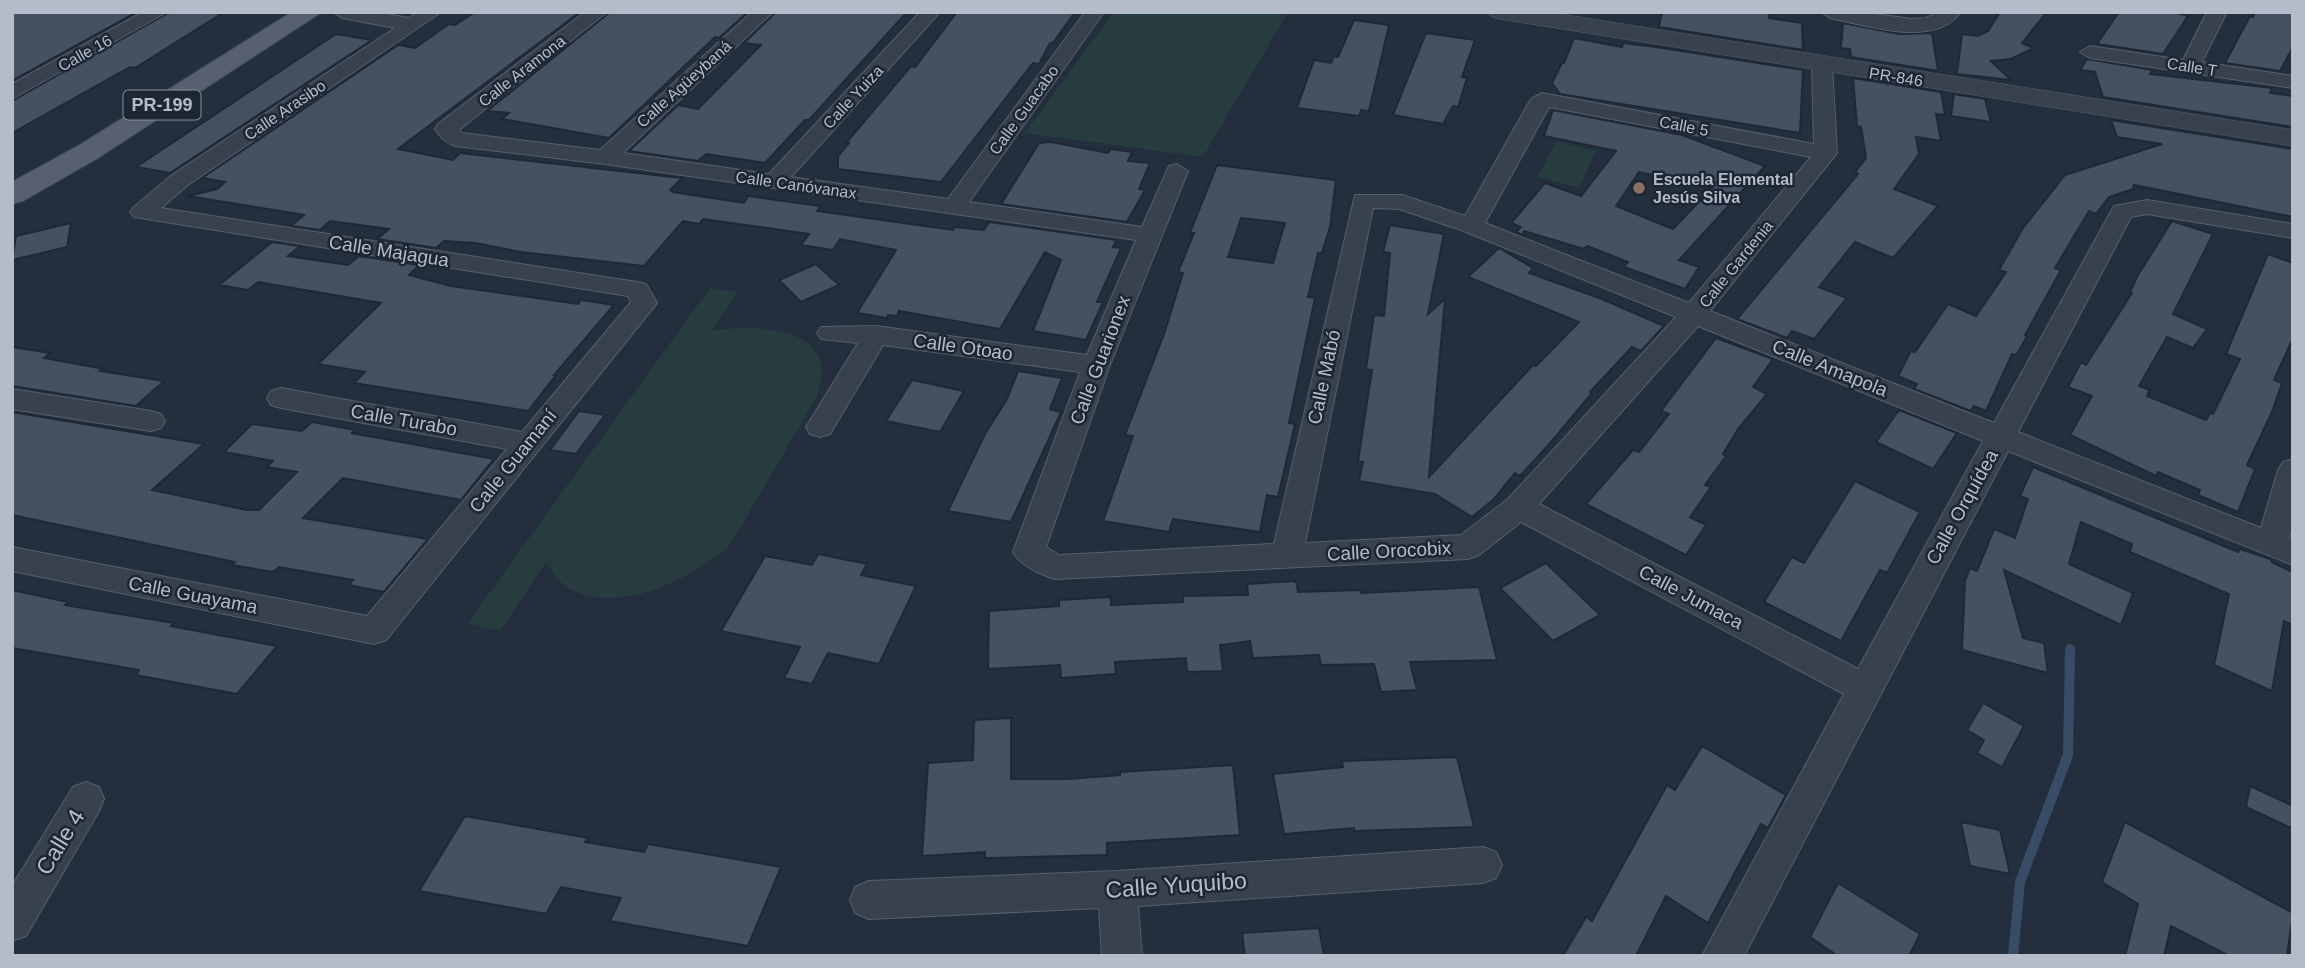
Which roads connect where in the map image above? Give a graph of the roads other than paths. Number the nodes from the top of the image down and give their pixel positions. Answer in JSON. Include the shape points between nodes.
{"nodes":[{"id":1,"x":158,"y":12,"type":"edge"},
{"id":2,"x":278,"y":12,"type":"edge"},
{"id":3,"x":310,"y":12,"type":"edge"},
{"id":4,"x":342,"y":12,"type":"edge"},
{"id":5,"x":432,"y":12,"type":"edge"},
{"id":6,"x":598,"y":12,"type":"edge"},
{"id":7,"x":764,"y":12,"type":"edge"},
{"id":8,"x":931,"y":12,"type":"edge"},
{"id":9,"x":1095,"y":12,"type":"edge"},
{"id":10,"x":1500,"y":12,"type":"edge"},
{"id":11,"x":1830,"y":12,"type":"edge"},
{"id":12,"x":1952,"y":12,"type":"edge"},
{"id":13,"x":2217,"y":12,"type":"edge"},
{"id":14,"x":1553,"y":16,"type":"edge"},
{"id":15,"x":413,"y":25,"type":"junction"},
{"id":16,"x":2090,"y":52,"type":"dead end"},
{"id":17,"x":1822,"y":65,"type":"junction"},
{"id":18,"x":2190,"y":66,"type":"junction"},
{"id":19,"x":2293,"y":82,"type":"edge"},
{"id":20,"x":12,"y":93,"type":"edge"},
{"id":21,"x":446,"y":129,"type":"joint"},
{"id":22,"x":2293,"y":138,"type":"edge"},
{"id":23,"x":1826,"y":153,"type":"junction"},
{"id":24,"x":605,"y":157,"type":"junction"},
{"id":25,"x":1177,"y":171,"type":"dead end"},
{"id":26,"x":774,"y":182,"type":"junction"},
{"id":27,"x":12,"y":192,"type":"edge"},
{"id":28,"x":1363,"y":200,"type":"joint"},
{"id":29,"x":954,"y":207,"type":"junction"},
{"id":30,"x":142,"y":212,"type":"joint"},
{"id":31,"x":1469,"y":225,"type":"junction"},
{"id":32,"x":2293,"y":231,"type":"edge"},
{"id":33,"x":1149,"y":235,"type":"junction"},
{"id":34,"x":637,"y":290,"type":"joint"},
{"id":35,"x":1695,"y":313,"type":"junction"},
{"id":36,"x":830,"y":332,"type":"dead end"},
{"id":37,"x":876,"y":335,"type":"junction"},
{"id":38,"x":1096,"y":365,"type":"junction"},
{"id":39,"x":281,"y":398,"type":"dead end"},
{"id":40,"x":12,"y":399,"type":"edge"},
{"id":41,"x":151,"y":421,"type":"dead end"},
{"id":42,"x":820,"y":427,"type":"dead end"},
{"id":43,"x":2000,"y":437,"type":"junction"},
{"id":44,"x":527,"y":443,"type":"junction"},
{"id":45,"x":2293,"y":470,"type":"edge"},
{"id":46,"x":1519,"y":507,"type":"junction"},
{"id":47,"x":2282,"y":548,"type":"edge"},
{"id":48,"x":1029,"y":552,"type":"joint"},
{"id":49,"x":1287,"y":555,"type":"junction"},
{"id":50,"x":12,"y":559,"type":"edge"},
{"id":51,"x":374,"y":631,"type":"joint"},
{"id":52,"x":1864,"y":688,"type":"junction"},
{"id":53,"x":86,"y":799,"type":"dead end"},
{"id":54,"x":1483,"y":865,"type":"dead end"},
{"id":55,"x":1117,"y":889,"type":"junction"},
{"id":56,"x":869,"y":900,"type":"dead end"},
{"id":57,"x":12,"y":922,"type":"edge"},
{"id":58,"x":1122,"y":956,"type":"edge"},
{"id":59,"x":1722,"y":956,"type":"edge"}],
"edges":[{"from":1,"to":20,"type":"street","name":"Calle 16"},
{"from":2,"to":27,"type":"main road","number":"PR-199","via":[[65,146]]},
{"from":3,"to":27,"type":"main road","number":"PR-199","via":[[88,152]]},
{"from":4,"to":15,"type":"street"},
{"from":5,"to":15,"type":"street","name":"Calle Arasibo"},
{"from":6,"to":21,"type":"street","name":"Calle Aramona"},
{"from":7,"to":24,"type":"street","name":"Calle Agüeybaná"},
{"from":8,"to":26,"type":"street","name":"Calle Yuiza"},
{"from":9,"to":29,"type":"street","name":"Calle Guacabo"},
{"from":10,"to":14,"type":"street","name":"PR-846","number":"PR-846"},
{"from":11,"to":12,"type":"street","via":[[1923,27],[1943,22]]},
{"from":13,"to":18,"type":"street"},
{"from":14,"to":17,"type":"street","name":"PR-846","number":"PR-846"},
{"from":15,"to":30,"type":"street","name":"Calle Arasibo","via":[[180,180]]},
{"from":16,"to":18,"type":"street","name":"Calle T"},
{"from":17,"to":22,"type":"street","name":"PR-846","number":"PR-846"},
{"from":17,"to":23,"type":"street"},
{"from":18,"to":19,"type":"street","name":"Calle T"},
{"from":21,"to":24,"type":"street","name":"Calle Canóvanax","via":[[455,139]]},
{"from":23,"to":31,"type":"street","name":"Calle 5","via":[[1542,99],[1480,214]]},
{"from":23,"to":35,"type":"street","name":"Calle Gardenia"},
{"from":24,"to":26,"type":"street","name":"Calle Canóvanax"},
{"from":25,"to":33,"type":"street","name":"Calle Guarionex"},
{"from":26,"to":29,"type":"street","name":"Calle Canóvanax"},
{"from":28,"to":31,"type":"street","name":"Calle Amapola","via":[[1402,202]]},
{"from":28,"to":49,"type":"street","name":"Calle Mabó"},
{"from":29,"to":33,"type":"street","name":"Calle Canóvanax"},
{"from":30,"to":34,"type":"street","name":"Calle Majagua"},
{"from":31,"to":35,"type":"street","name":"Calle Amapola"},
{"from":32,"to":43,"type":"street","name":"Calle Orquídea","via":[[2147,207],[2122,211]]},
{"from":33,"to":38,"type":"street","name":"Calle Guarionex"},
{"from":34,"to":44,"type":"street","name":"Calle Guamaní","via":[[644,303]]},
{"from":35,"to":43,"type":"street","name":"Calle Amapola"},
{"from":35,"to":46,"type":"street","name":"Calle Orocobix"},
{"from":36,"to":37,"type":"street","name":"Calle Otoao"},
{"from":37,"to":38,"type":"street","name":"Calle Otoao"},
{"from":37,"to":42,"type":"street"},
{"from":38,"to":48,"type":"street","name":"Calle Guarionex"},
{"from":39,"to":44,"type":"street","name":"Calle Turabo"},
{"from":40,"to":41,"type":"street"},
{"from":43,"to":47,"type":"street","name":"Calle Amapola"},
{"from":43,"to":52,"type":"street","name":"Calle Orquídea"},
{"from":44,"to":51,"type":"street","name":"Calle Guamaní"},
{"from":45,"to":47,"type":"street"},
{"from":46,"to":49,"type":"street","name":"Calle Orocobix","via":[[1468,547]]},
{"from":46,"to":52,"type":"street","name":"Calle Jumaca"},
{"from":48,"to":49,"type":"street","name":"Calle Orocobix","via":[[1055,567]]},
{"from":50,"to":51,"type":"street","name":"Calle Guayama"},
{"from":52,"to":59,"type":"street","name":"Calle Orquídea"},
{"from":53,"to":57,"type":"street","name":"Calle 4"},
{"from":54,"to":55,"type":"street","name":"Calle Yuquibo"},
{"from":55,"to":56,"type":"street","name":"Calle Yuquibo"},
{"from":55,"to":58,"type":"street"}]}
